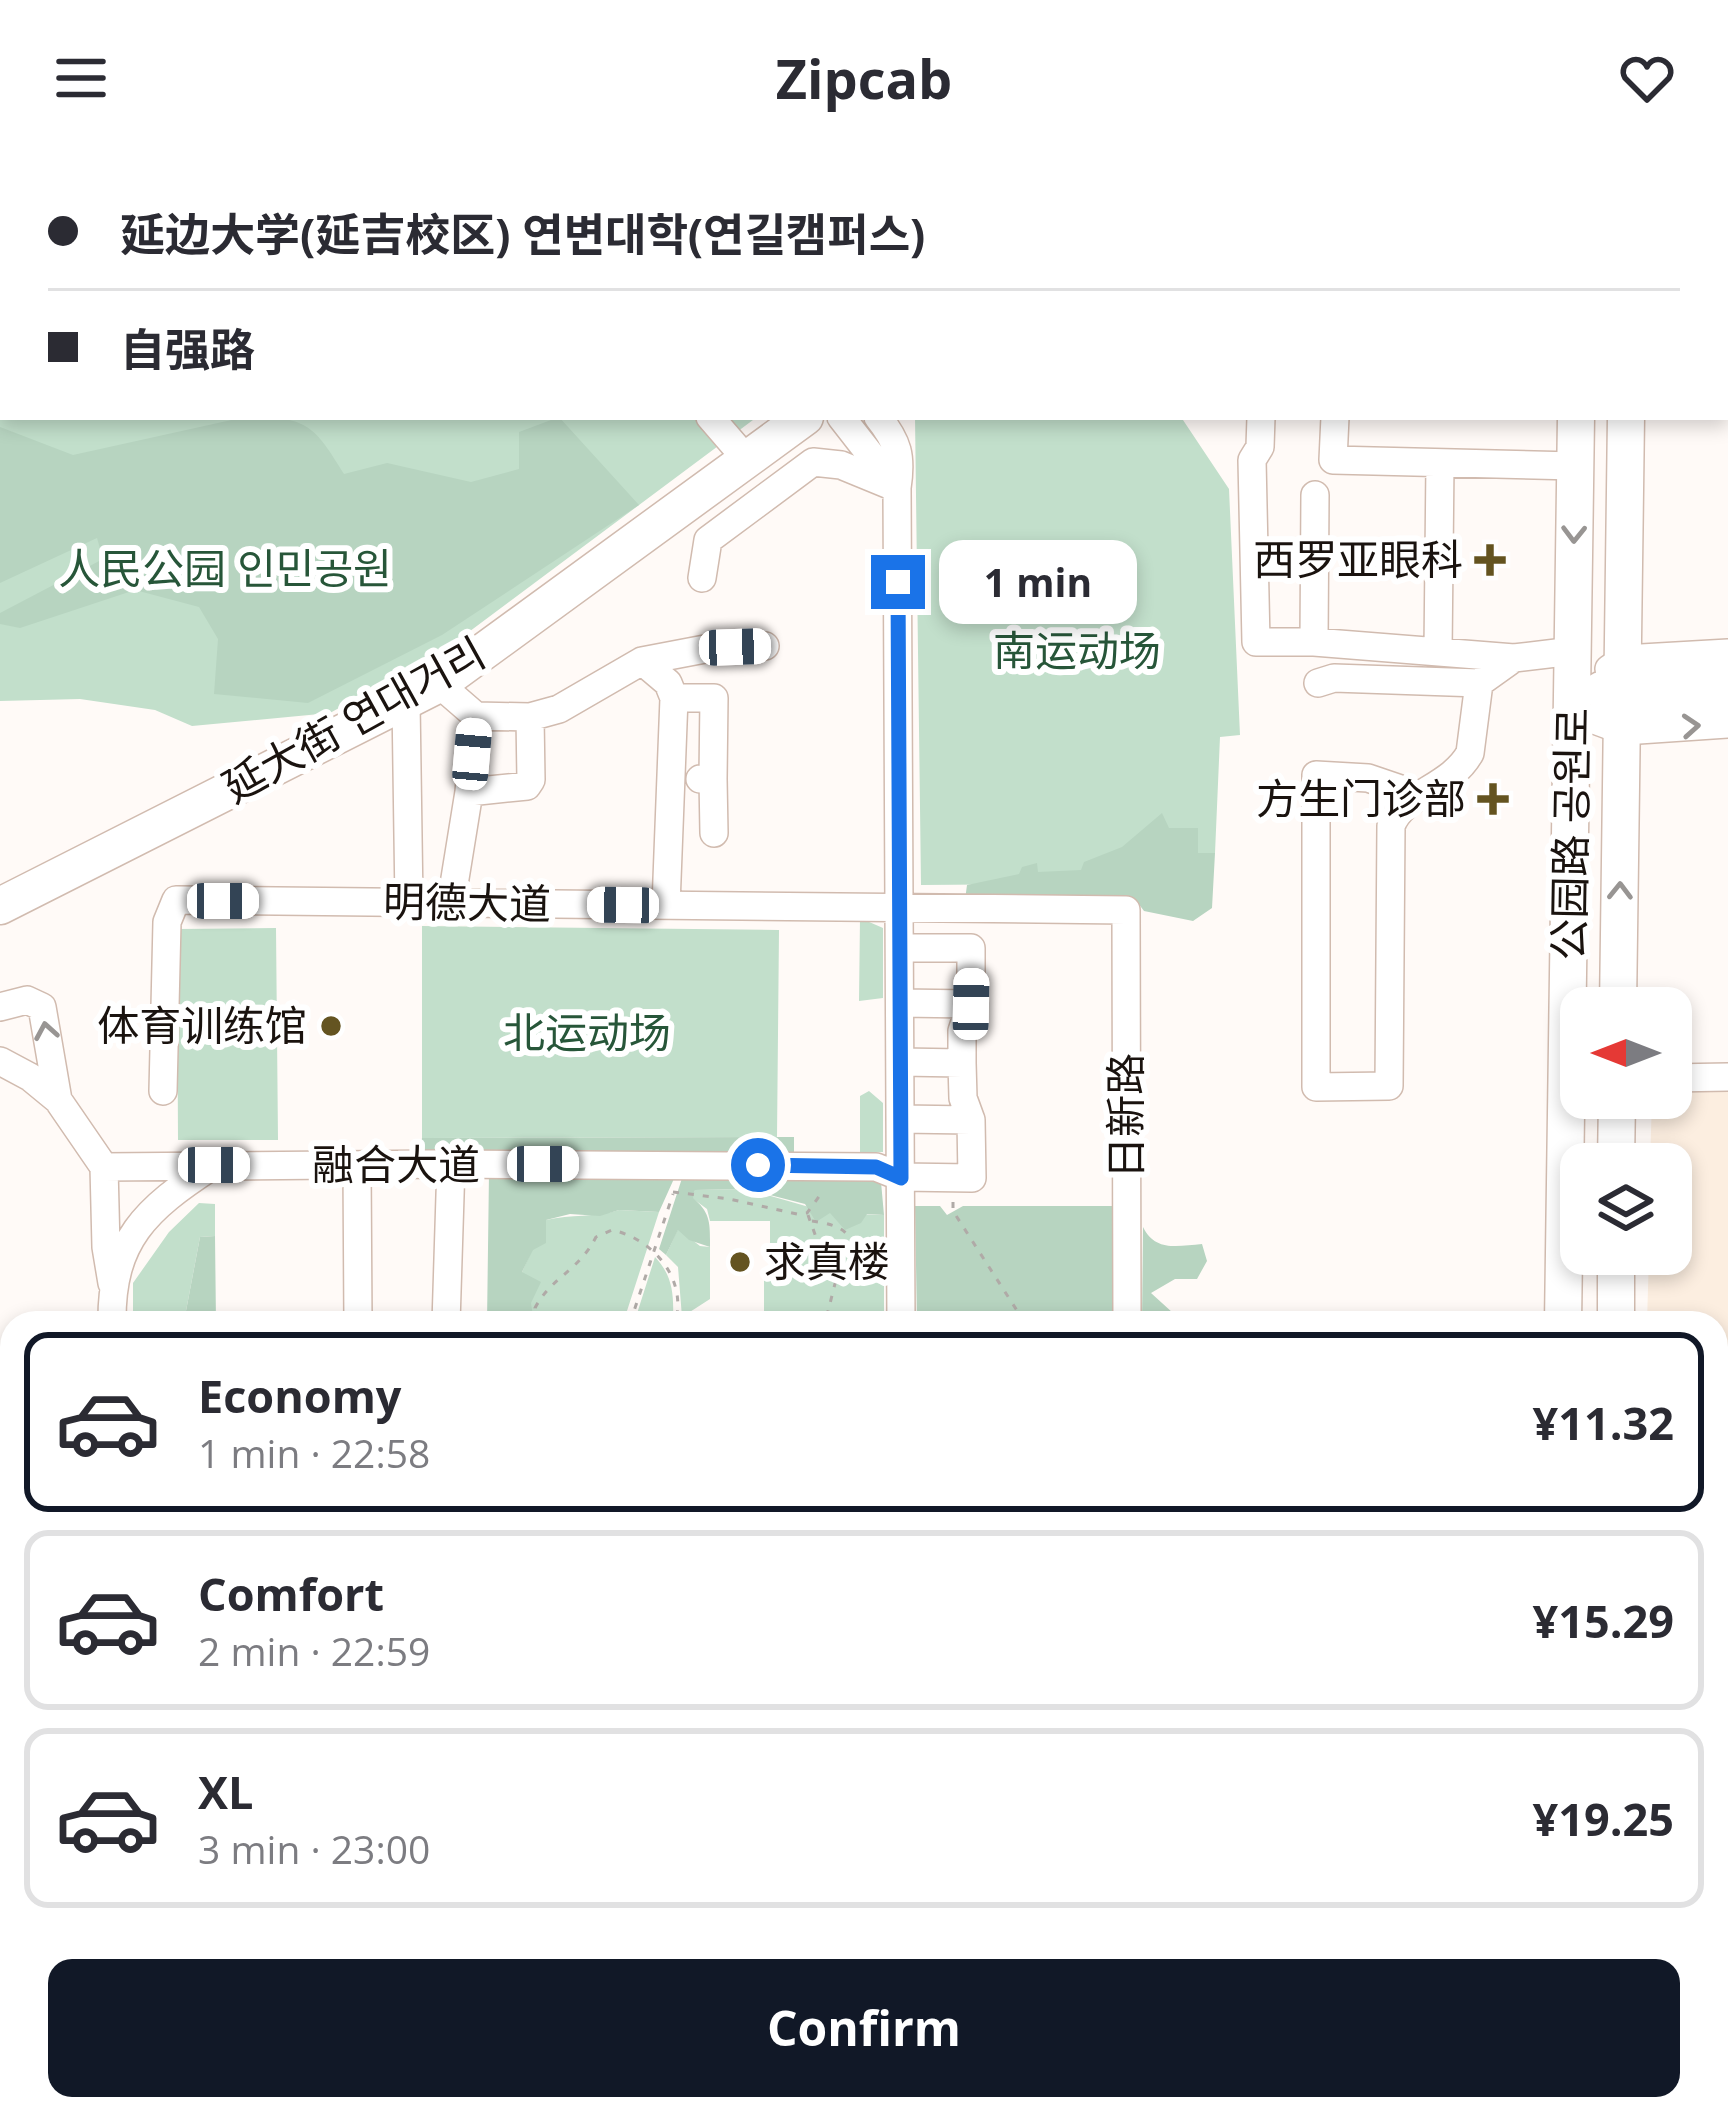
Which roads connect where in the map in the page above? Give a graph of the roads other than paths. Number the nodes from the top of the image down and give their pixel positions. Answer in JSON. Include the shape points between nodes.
{"nodes":[{"id":1,"x":713,"y":420,"type":"edge"},
{"id":2,"x":799,"y":420,"type":"edge"},
{"id":3,"x":843,"y":420,"type":"edge"},
{"id":4,"x":880,"y":420,"type":"edge"},
{"id":5,"x":1261,"y":420,"type":"edge"},
{"id":6,"x":1334,"y":420,"type":"edge"},
{"id":7,"x":1576,"y":420,"type":"edge"},
{"id":8,"x":1626,"y":420,"type":"edge"},
{"id":9,"x":748,"y":461,"type":"junction"},
{"id":10,"x":1440,"y":463,"type":"junction"},
{"id":11,"x":1575,"y":466,"type":"junction"},
{"id":12,"x":897,"y":488,"type":"junction"},
{"id":13,"x":1316,"y":495,"type":"dead end"},
{"id":14,"x":702,"y":578,"type":"dead end"},
{"id":15,"x":1315,"y":642,"type":"junction"},
{"id":16,"x":765,"y":646,"type":"dead end"},
{"id":17,"x":1573,"y":651,"type":"junction"},
{"id":18,"x":1438,"y":652,"type":"junction"},
{"id":19,"x":1728,"y":652,"type":"edge"},
{"id":20,"x":1514,"y":658,"type":"junction"},
{"id":21,"x":642,"y":661,"type":"junction"},
{"id":22,"x":1728,"y":673,"type":"edge"},
{"id":23,"x":1318,"y":683,"type":"dead end"},
{"id":24,"x":1478,"y":683,"type":"junction"},
{"id":25,"x":423,"y":693,"type":"junction"},
{"id":26,"x":1624,"y":697,"type":"junction"},
{"id":27,"x":674,"y":698,"type":"junction"},
{"id":28,"x":1728,"y":701,"type":"edge"},
{"id":29,"x":1573,"y":702,"type":"junction"},
{"id":30,"x":476,"y":716,"type":"junction"},
{"id":31,"x":530,"y":717,"type":"junction"},
{"id":32,"x":1728,"y":724,"type":"edge"},
{"id":33,"x":671,"y":779,"type":"junction"},
{"id":34,"x":713,"y":779,"type":"junction"},
{"id":35,"x":469,"y":792,"type":"junction"},
{"id":36,"x":1421,"y":796,"type":"junction"},
{"id":37,"x":715,"y":833,"type":"dead end"},
{"id":38,"x":409,"y":903,"type":"junction"},
{"id":39,"x":452,"y":903,"type":"junction"},
{"id":40,"x":666,"y":905,"type":"junction"},
{"id":41,"x":0,"y":906,"type":"edge"},
{"id":42,"x":901,"y":908,"type":"junction"},
{"id":43,"x":1126,"y":910,"type":"joint"},
{"id":44,"x":902,"y":948,"type":"junction"},
{"id":45,"x":1618,"y":987,"type":"edge"},
{"id":46,"x":902,"y":1003,"type":"junction"},
{"id":47,"x":971,"y":1004,"type":"junction"},
{"id":48,"x":0,"y":1007,"type":"edge"},
{"id":49,"x":0,"y":1061,"type":"edge"},
{"id":50,"x":902,"y":1062,"type":"junction"},
{"id":51,"x":962,"y":1063,"type":"junction"},
{"id":52,"x":1728,"y":1077,"type":"edge"},
{"id":53,"x":1692,"y":1078,"type":"edge"},
{"id":54,"x":163,"y":1091,"type":"dead end"},
{"id":55,"x":58,"y":1100,"type":"junction"},
{"id":56,"x":901,"y":1119,"type":"junction"},
{"id":57,"x":971,"y":1120,"type":"junction"},
{"id":58,"x":451,"y":1164,"type":"junction"},
{"id":59,"x":214,"y":1165,"type":"junction"},
{"id":60,"x":357,"y":1166,"type":"junction"},
{"id":61,"x":104,"y":1167,"type":"junction"},
{"id":62,"x":901,"y":1178,"type":"junction"},
{"id":63,"x":1616,"y":1275,"type":"edge"},
{"id":64,"x":112,"y":1283,"type":"junction"},
{"id":65,"x":112,"y":1311,"type":"edge"},
{"id":66,"x":358,"y":1311,"type":"edge"},
{"id":67,"x":446,"y":1311,"type":"edge"},
{"id":68,"x":901,"y":1311,"type":"edge"},
{"id":69,"x":1127,"y":1311,"type":"edge"},
{"id":70,"x":1563,"y":1311,"type":"edge"},
{"id":71,"x":1616,"y":1311,"type":"edge"}],
"edges":[{"from":1,"to":9,"type":"street"},
{"from":2,"to":9,"type":"main road","name":"延大街 연대거리"},
{"from":3,"to":12,"type":"street"},
{"from":4,"to":12,"type":"street","via":[[900,448]]},
{"from":5,"to":15,"type":"street","via":[[1252,460],[1256,642]]},
{"from":6,"to":10,"type":"street","via":[[1333,460]]},
{"from":7,"to":11,"type":"main road","name":"公园路 공원로"},
{"from":8,"to":26,"type":"main road","name":"公园路 공원로"},
{"from":9,"to":25,"type":"main road","name":"延大街 연대거리"},
{"from":10,"to":11,"type":"street"},
{"from":10,"to":18,"type":"street"},
{"from":11,"to":17,"type":"main road","name":"公园路 공원로","one_way":true},
{"from":12,"to":14,"type":"street","via":[[813,462],[708,540]]},
{"from":12,"to":42,"type":"street"},
{"from":13,"to":15,"type":"street"},
{"from":15,"to":18,"type":"street"},
{"from":16,"to":21,"type":"street"},
{"from":17,"to":20,"type":"street"},
{"from":17,"to":29,"type":"main road","name":"公园路 공원로"},
{"from":18,"to":20,"type":"street"},
{"from":19,"to":26,"type":"street"},
{"from":20,"to":24,"type":"street"},
{"from":21,"to":27,"type":"street"},
{"from":21,"to":31,"type":"street"},
{"from":22,"to":26,"type":"main road","via":[[1665,678]]},
{"from":23,"to":24,"type":"street"},
{"from":24,"to":36,"type":"street","via":[[1465,763]]},
{"from":25,"to":30,"type":"street"},
{"from":25,"to":38,"type":"street"},
{"from":25,"to":41,"type":"main road","name":"延大街 연대거리"},
{"from":26,"to":28,"type":"main road"},
{"from":26,"to":29,"type":"main road"},
{"from":26,"to":32,"type":"street","one_way":true},
{"from":45,"to":26,"type":"main road","name":"公园路 공원로","one_way":true},
{"from":27,"to":33,"type":"street"},
{"from":27,"to":34,"type":"street","via":[[715,698]]},
{"from":29,"to":70,"type":"main road","name":"公园路 공원로"},
{"from":30,"to":31,"type":"street"},
{"from":30,"to":35,"type":"street"},
{"from":31,"to":35,"type":"street","via":[[527,786]]},
{"from":33,"to":34,"type":"street"},
{"from":33,"to":40,"type":"street"},
{"from":34,"to":37,"type":"street"},
{"from":35,"to":39,"type":"street"},
{"from":36,"to":36,"type":"street","via":[[1391,826],[1388,1086],[1316,1087],[1316,775],[1368,778]]},
{"from":38,"to":39,"type":"street","name":"明德大道"},
{"from":38,"to":54,"type":"street","name":"明德大道","via":[[176,900],[167,914]]},
{"from":39,"to":40,"type":"street","name":"明德大道"},
{"from":40,"to":42,"type":"street","name":"明德大道"},
{"from":42,"to":43,"type":"street","name":"明德大道"},
{"from":42,"to":44,"type":"street"},
{"from":43,"to":69,"type":"street","name":"日新路"},
{"from":44,"to":46,"type":"street"},
{"from":44,"to":47,"type":"street","via":[[971,948]]},
{"from":46,"to":47,"type":"street"},
{"from":46,"to":50,"type":"street"},
{"from":47,"to":51,"type":"street"},
{"from":55,"to":48,"type":"street","one_way":true,"via":[[42,1007],[27,1000]]},
{"from":49,"to":55,"type":"street"},
{"from":50,"to":51,"type":"street"},
{"from":50,"to":56,"type":"street"},
{"from":51,"to":57,"type":"street"},
{"from":52,"to":53,"type":"street"},
{"from":55,"to":61,"type":"street"},
{"from":56,"to":57,"type":"street"},
{"from":56,"to":62,"type":"street"},
{"from":57,"to":62,"type":"street","name":"融合大道","via":[[972,1178]]},
{"from":58,"to":60,"type":"street","name":"融合大道"},
{"from":58,"to":62,"type":"street","name":"融合大道","via":[[876,1167]]},
{"from":58,"to":67,"type":"street"},
{"from":59,"to":60,"type":"street","name":"融合大道"},
{"from":59,"to":61,"type":"street","name":"融合大道"},
{"from":59,"to":64,"type":"street","via":[[135,1229]]},
{"from":60,"to":66,"type":"street"},
{"from":61,"to":64,"type":"street"},
{"from":62,"to":68,"type":"street"},
{"from":63,"to":71,"type":"main road"},
{"from":64,"to":65,"type":"street"}]}
